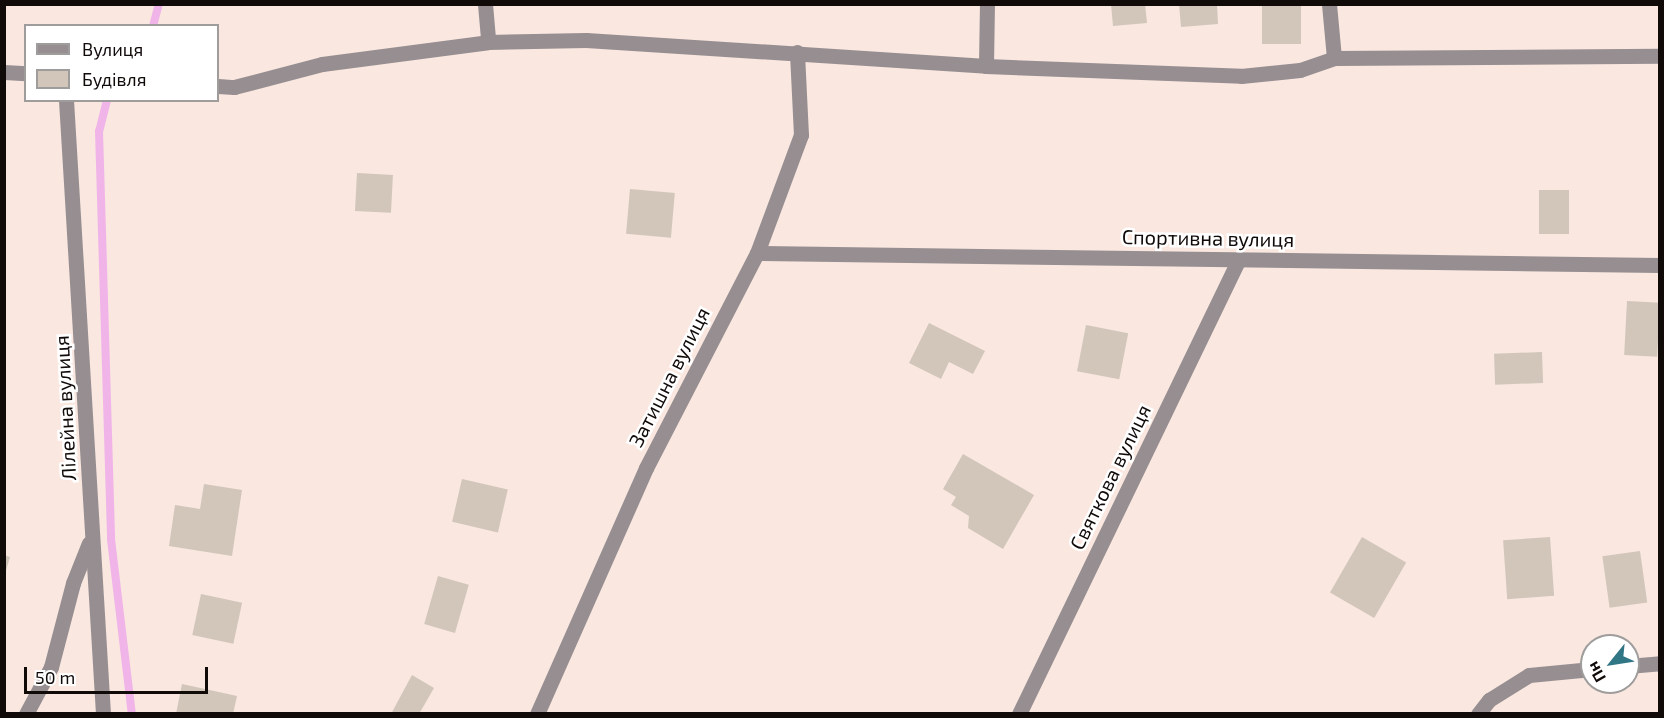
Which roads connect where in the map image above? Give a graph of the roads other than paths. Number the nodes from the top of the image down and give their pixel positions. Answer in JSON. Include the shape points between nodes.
{"nodes":[{"id":1,"x":485,"y":4,"type":"edge"},
{"id":2,"x":987,"y":4,"type":"edge"},
{"id":3,"x":1329,"y":4,"type":"edge"},
{"id":4,"x":488,"y":42,"type":"junction"},
{"id":5,"x":797,"y":51,"type":"junction"},
{"id":6,"x":1659,"y":56,"type":"edge"},
{"id":7,"x":1334,"y":58,"type":"junction"},
{"id":8,"x":986,"y":66,"type":"junction"},
{"id":9,"x":4,"y":72,"type":"edge"},
{"id":10,"x":24,"y":73,"type":"edge"},
{"id":11,"x":219,"y":86,"type":"edge"},
{"id":12,"x":66,"y":102,"type":"edge"},
{"id":13,"x":757,"y":253,"type":"junction"},
{"id":14,"x":1239,"y":260,"type":"junction"},
{"id":15,"x":1659,"y":265,"type":"edge"},
{"id":16,"x":90,"y":540,"type":"junction"},
{"id":17,"x":1659,"y":663,"type":"edge"},
{"id":18,"x":1640,"y":665,"type":"edge"},
{"id":19,"x":1580,"y":670,"type":"edge"},
{"id":20,"x":26,"y":714,"type":"edge"},
{"id":21,"x":104,"y":714,"type":"edge"},
{"id":22,"x":537,"y":714,"type":"edge"},
{"id":23,"x":1019,"y":714,"type":"edge"},
{"id":24,"x":1478,"y":714,"type":"edge"}],
"edges":[{"from":1,"to":4,"type":"street"},
{"from":2,"to":8,"type":"street"},
{"from":3,"to":7,"type":"street"},
{"from":4,"to":5,"type":"street","via":[[586,40]]},
{"from":4,"to":11,"type":"street","via":[[322,64],[234,87]]},
{"from":5,"to":8,"type":"street"},
{"from":5,"to":13,"type":"street","name":"Затишна вулиця","via":[[801,135]]},
{"from":6,"to":7,"type":"street"},
{"from":7,"to":8,"type":"street","via":[[1300,70],[1241,76]]},
{"from":9,"to":10,"type":"street"},
{"from":12,"to":16,"type":"street","name":"Лілейна вулиця","via":[[90,465]]},
{"from":13,"to":14,"type":"street","name":"Спортивна вулиця"},
{"from":13,"to":22,"type":"street","name":"Затишна вулиця","via":[[646,468]]},
{"from":14,"to":15,"type":"street","name":"Спортивна вулиця"},
{"from":14,"to":23,"type":"street","name":"Святкова вулиця"},
{"from":16,"to":20,"type":"street","via":[[73,583],[51,667]]},
{"from":16,"to":21,"type":"street","name":"Лілейна вулиця"},
{"from":17,"to":18,"type":"street"},
{"from":19,"to":24,"type":"street","via":[[1529,675],[1489,700]]}]}
